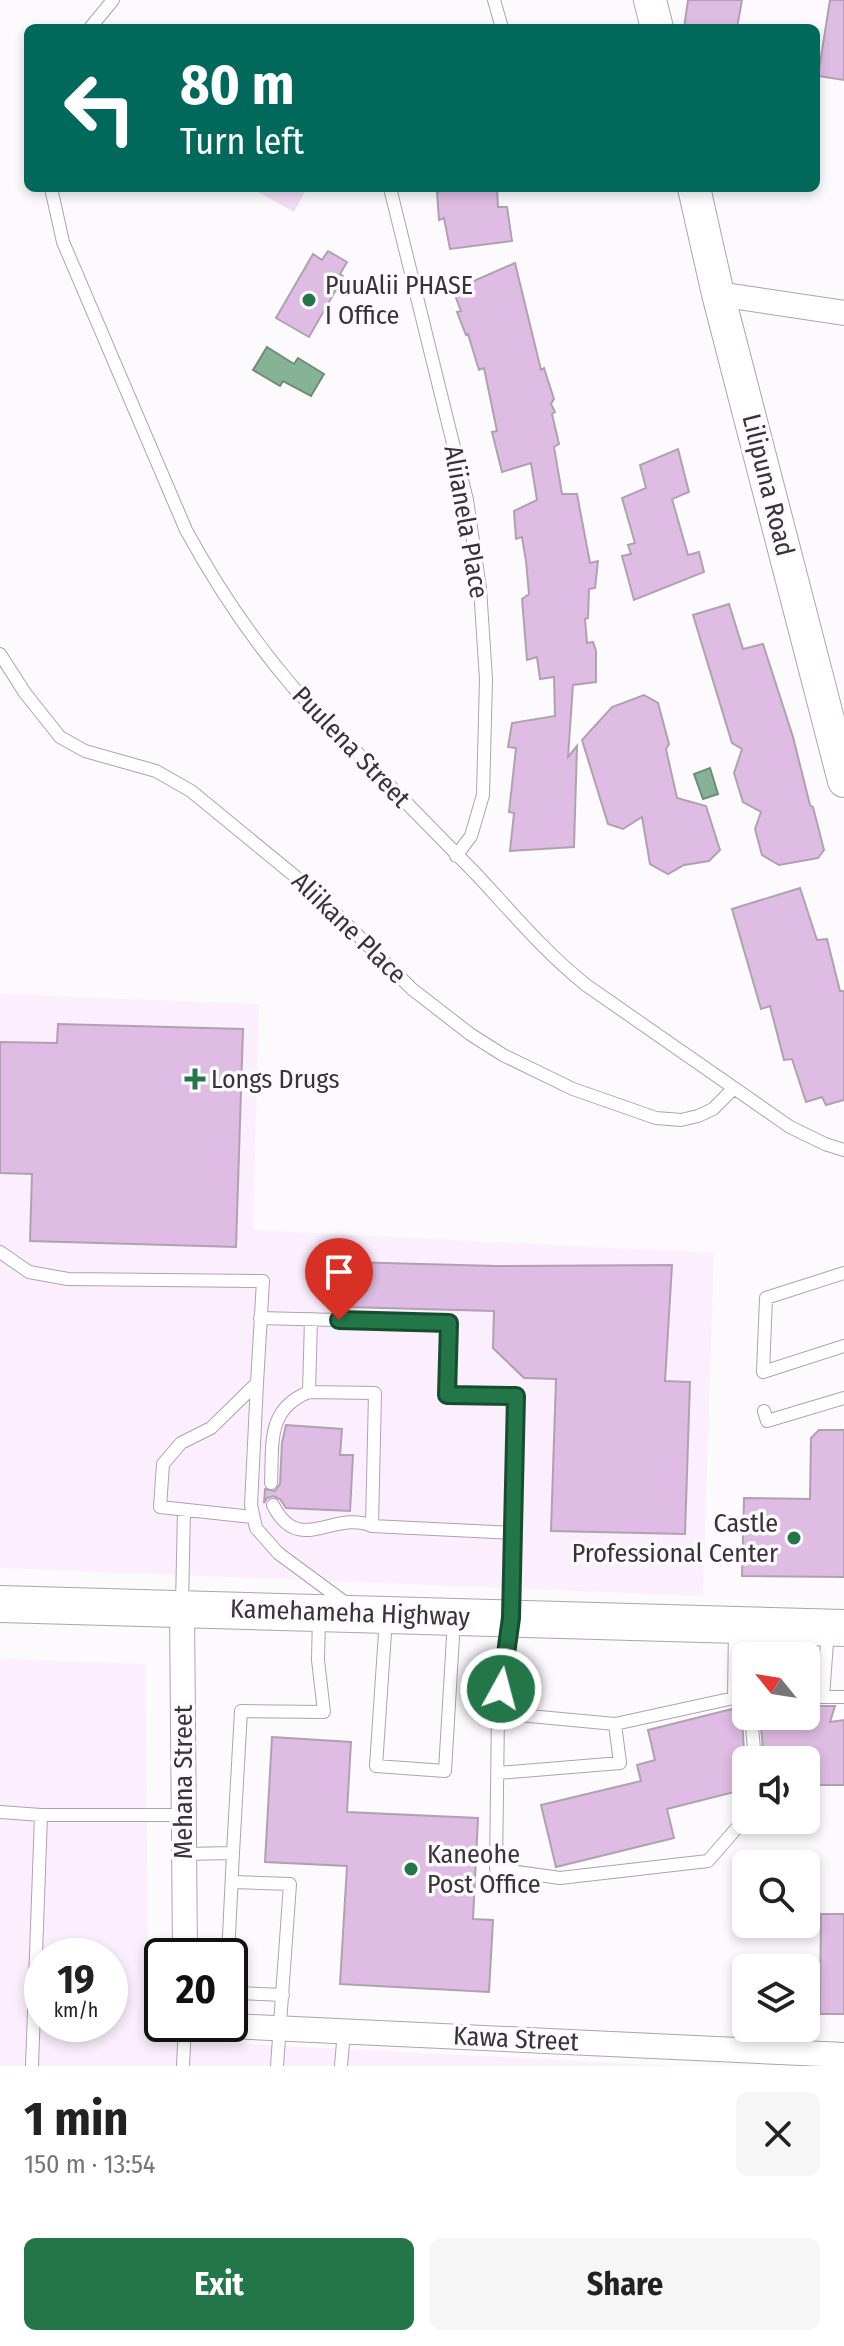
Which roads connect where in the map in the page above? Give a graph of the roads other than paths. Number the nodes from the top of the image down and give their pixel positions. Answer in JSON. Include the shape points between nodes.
{"nodes":[{"id":1,"x":113,"y":0,"type":"edge"},
{"id":2,"x":494,"y":0,"type":"edge"},
{"id":3,"x":650,"y":0,"type":"edge"},
{"id":4,"x":93,"y":24,"type":"edge"},
{"id":5,"x":501,"y":24,"type":"edge"},
{"id":6,"x":656,"y":24,"type":"edge"},
{"id":7,"x":52,"y":192,"type":"edge"},
{"id":8,"x":391,"y":192,"type":"edge"},
{"id":9,"x":695,"y":192,"type":"edge"},
{"id":10,"x":718,"y":294,"type":"junction"},
{"id":11,"x":844,"y":313,"type":"edge"},
{"id":12,"x":0,"y":654,"type":"edge"},
{"id":13,"x":844,"y":781,"type":"edge"},
{"id":14,"x":456,"y":856,"type":"junction"},
{"id":15,"x":734,"y":1088,"type":"junction"},
{"id":16,"x":844,"y":1150,"type":"edge"},
{"id":17,"x":0,"y":1252,"type":"edge"},
{"id":18,"x":844,"y":1273,"type":"edge"},
{"id":19,"x":260,"y":1318,"type":"junction"},
{"id":20,"x":311,"y":1319,"type":"junction"},
{"id":21,"x":844,"y":1346,"type":"edge"},
{"id":22,"x":257,"y":1383,"type":"junction"},
{"id":23,"x":309,"y":1392,"type":"junction"},
{"id":24,"x":844,"y":1398,"type":"edge"},
{"id":25,"x":764,"y":1411,"type":"dead end"},
{"id":26,"x":271,"y":1483,"type":"dead end"},
{"id":27,"x":273,"y":1505,"type":"dead end"},
{"id":28,"x":184,"y":1510,"type":"junction"},
{"id":29,"x":252,"y":1517,"type":"junction"},
{"id":30,"x":372,"y":1526,"type":"junction"},
{"id":31,"x":514,"y":1533,"type":"junction"},
{"id":32,"x":0,"y":1604,"type":"edge"},
{"id":33,"x":182,"y":1609,"type":"junction"},
{"id":34,"x":319,"y":1612,"type":"junction"},
{"id":35,"x":373,"y":1614,"type":"junction"},
{"id":36,"x":454,"y":1616,"type":"junction"},
{"id":37,"x":511,"y":1618,"type":"junction"},
{"id":38,"x":735,"y":1625,"type":"junction"},
{"id":39,"x":836,"y":1628,"type":"edge"},
{"id":40,"x":736,"y":1642,"type":"edge"},
{"id":41,"x":823,"y":1697,"type":"joint"},
{"id":42,"x":844,"y":1697,"type":"edge"},
{"id":43,"x":732,"y":1700,"type":"edge"},
{"id":44,"x":498,"y":1713,"type":"junction"},
{"id":45,"x":615,"y":1724,"type":"junction"},
{"id":46,"x":498,"y":1773,"type":"junction"},
{"id":47,"x":0,"y":1812,"type":"edge"},
{"id":48,"x":41,"y":1815,"type":"junction"},
{"id":49,"x":184,"y":1815,"type":"junction"},
{"id":50,"x":732,"y":1833,"type":"edge"},
{"id":51,"x":233,"y":1853,"type":"junction"},
{"id":52,"x":184,"y":1854,"type":"junction"},
{"id":53,"x":232,"y":1882,"type":"junction"},
{"id":54,"x":185,"y":1938,"type":"edge"},
{"id":55,"x":229,"y":1938,"type":"edge"},
{"id":56,"x":248,"y":1993,"type":"edge"},
{"id":57,"x":283,"y":1995,"type":"junction"},
{"id":58,"x":248,"y":2027,"type":"edge"},
{"id":59,"x":281,"y":2028,"type":"junction"},
{"id":60,"x":344,"y":2031,"type":"junction"},
{"id":61,"x":185,"y":2042,"type":"edge"},
{"id":62,"x":844,"y":2055,"type":"edge"},
{"id":63,"x":32,"y":2066,"type":"edge"},
{"id":64,"x":183,"y":2066,"type":"edge"},
{"id":65,"x":277,"y":2066,"type":"edge"},
{"id":66,"x":341,"y":2066,"type":"edge"}],
"edges":[{"from":1,"to":4,"type":"lane"},
{"from":2,"to":5,"type":"lane"},
{"from":3,"to":6,"type":"street"},
{"from":7,"to":14,"type":"lane","name":"Puulena Street","via":[[63,242],[209,573],[293,687]]},
{"from":8,"to":14,"type":"lane","name":"Aliianela Place","via":[[467,500],[481,602],[486,679],[483,795],[471,836]]},
{"from":9,"to":10,"type":"street","name":"Lilipuna Road"},
{"from":10,"to":11,"type":"street"},
{"from":10,"to":13,"type":"street","name":"Lilipuna Road"},
{"from":12,"to":15,"type":"lane","name":"Aliikane Place","via":[[60,737],[85,751],[156,771],[191,791],[313,891],[412,989],[503,1055],[573,1089],[656,1118],[698,1116]]},
{"from":14,"to":15,"type":"lane","name":"Puulena Street","via":[[563,967]]},
{"from":15,"to":16,"type":"lane","name":"Puulena Street","via":[[790,1127]]},
{"from":17,"to":19,"type":"lane","via":[[29,1272],[68,1279],[263,1281]]},
{"from":18,"to":21,"type":"lane","via":[[766,1298],[763,1372]]},
{"from":19,"to":20,"type":"lane"},
{"from":19,"to":22,"type":"lane"},
{"from":20,"to":23,"type":"lane"},
{"from":20,"to":31,"type":"lane","via":[[449,1323],[447,1395],[516,1396]]},
{"from":22,"to":28,"type":"lane","via":[[211,1428],[181,1443],[163,1464],[160,1507]]},
{"from":22,"to":29,"type":"lane"},
{"from":23,"to":26,"type":"lane","via":[[288,1403],[275,1424]]},
{"from":23,"to":30,"type":"lane","via":[[375,1393]]},
{"from":24,"to":25,"type":"lane","via":[[767,1421]]},
{"from":27,"to":30,"type":"lane","via":[[297,1529],[349,1521]]},
{"from":28,"to":29,"type":"lane"},
{"from":28,"to":33,"type":"lane"},
{"from":29,"to":35,"type":"lane","via":[[262,1538],[278,1553]]},
{"from":30,"to":31,"type":"lane"},
{"from":31,"to":37,"type":"lane"},
{"from":32,"to":33,"type":"main road","name":"Kamehameha Highway"},
{"from":33,"to":34,"type":"main road","name":"Kamehameha Highway"},
{"from":33,"to":49,"type":"street","name":"Mehana Street"},
{"from":34,"to":35,"type":"main road","name":"Kamehameha Highway"},
{"from":34,"to":51,"type":"lane","via":[[324,1712],[241,1711]]},
{"from":35,"to":36,"type":"main road","name":"Kamehameha Highway"},
{"from":35,"to":36,"type":"lane","via":[[376,1766],[445,1771]]},
{"from":36,"to":37,"type":"main road","name":"Kamehameha Highway"},
{"from":37,"to":38,"type":"main road","name":"Kamehameha Highway"},
{"from":37,"to":44,"type":"lane"},
{"from":38,"to":39,"type":"main road","name":"Kamehameha Highway"},
{"from":38,"to":40,"type":"lane"},
{"from":39,"to":41,"type":"lane"},
{"from":41,"to":42,"type":"lane"},
{"from":43,"to":45,"type":"lane"},
{"from":44,"to":45,"type":"lane"},
{"from":44,"to":46,"type":"lane"},
{"from":45,"to":46,"type":"lane","via":[[620,1763]]},
{"from":46,"to":50,"type":"lane","via":[[496,1869],[560,1878],[708,1861]]},
{"from":47,"to":48,"type":"lane"},
{"from":48,"to":49,"type":"lane"},
{"from":48,"to":63,"type":"lane"},
{"from":49,"to":52,"type":"street","name":"Mehana Street"},
{"from":51,"to":52,"type":"lane"},
{"from":51,"to":53,"type":"lane"},
{"from":52,"to":54,"type":"street","name":"Mehana Street"},
{"from":53,"to":55,"type":"lane"},
{"from":53,"to":57,"type":"lane","via":[[290,1884]]},
{"from":56,"to":57,"type":"lane"},
{"from":57,"to":59,"type":"lane"},
{"from":58,"to":59,"type":"street","name":"Kawa Street"},
{"from":59,"to":60,"type":"street","name":"Kawa Street"},
{"from":59,"to":65,"type":"lane"},
{"from":60,"to":62,"type":"street","name":"Kawa Street","via":[[657,2051]]},
{"from":60,"to":66,"type":"lane"},
{"from":61,"to":64,"type":"lane"}]}
